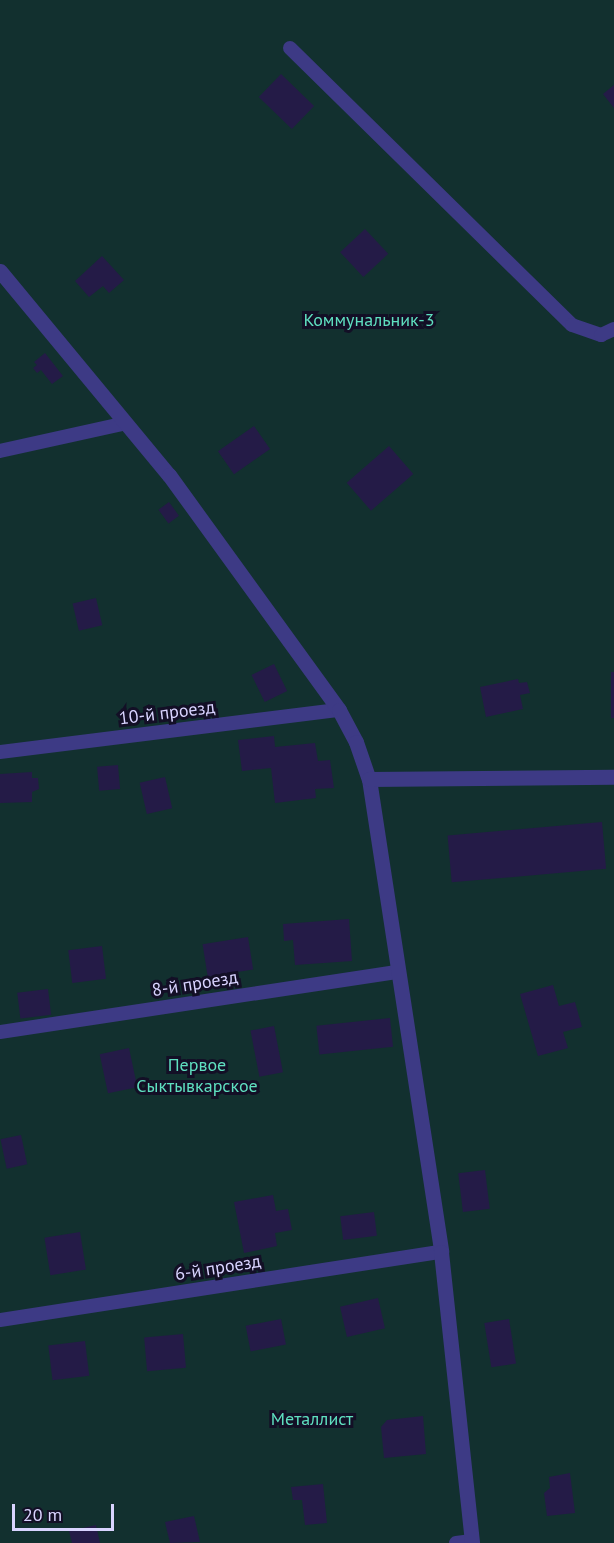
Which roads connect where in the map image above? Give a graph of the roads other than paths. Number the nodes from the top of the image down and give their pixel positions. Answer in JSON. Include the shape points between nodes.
{"nodes":[{"id":1,"x":290,"y":48,"type":"dead end"},
{"id":2,"x":0,"y":271,"type":"edge"},
{"id":3,"x":614,"y":329,"type":"edge"},
{"id":4,"x":126,"y":423,"type":"junction"},
{"id":5,"x":0,"y":451,"type":"edge"},
{"id":6,"x":339,"y":710,"type":"junction"},
{"id":7,"x":0,"y":752,"type":"edge"},
{"id":8,"x":614,"y":777,"type":"edge"},
{"id":9,"x":369,"y":779,"type":"junction"},
{"id":10,"x":396,"y":972,"type":"junction"},
{"id":11,"x":0,"y":1032,"type":"edge"},
{"id":12,"x":441,"y":1252,"type":"junction"},
{"id":13,"x":0,"y":1320,"type":"edge"},
{"id":14,"x":472,"y":1542,"type":"edge"},
{"id":15,"x":456,"y":1543,"type":"edge"}],
"edges":[{"from":1,"to":3,"type":"lane","via":[[572,325],[601,335]]},
{"from":2,"to":4,"type":"street"},
{"from":4,"to":5,"type":"lane"},
{"from":4,"to":6,"type":"street","via":[[176,484]]},
{"from":6,"to":7,"type":"lane","name":"10-й проезд"},
{"from":6,"to":9,"type":"street"},
{"from":8,"to":9,"type":"street"},
{"from":9,"to":10,"type":"street"},
{"from":10,"to":11,"type":"lane","name":"8-й проезд"},
{"from":10,"to":12,"type":"street"},
{"from":12,"to":13,"type":"lane","name":"6-й проезд"},
{"from":12,"to":14,"type":"street"},
{"from":14,"to":15,"type":"lane"}]}
